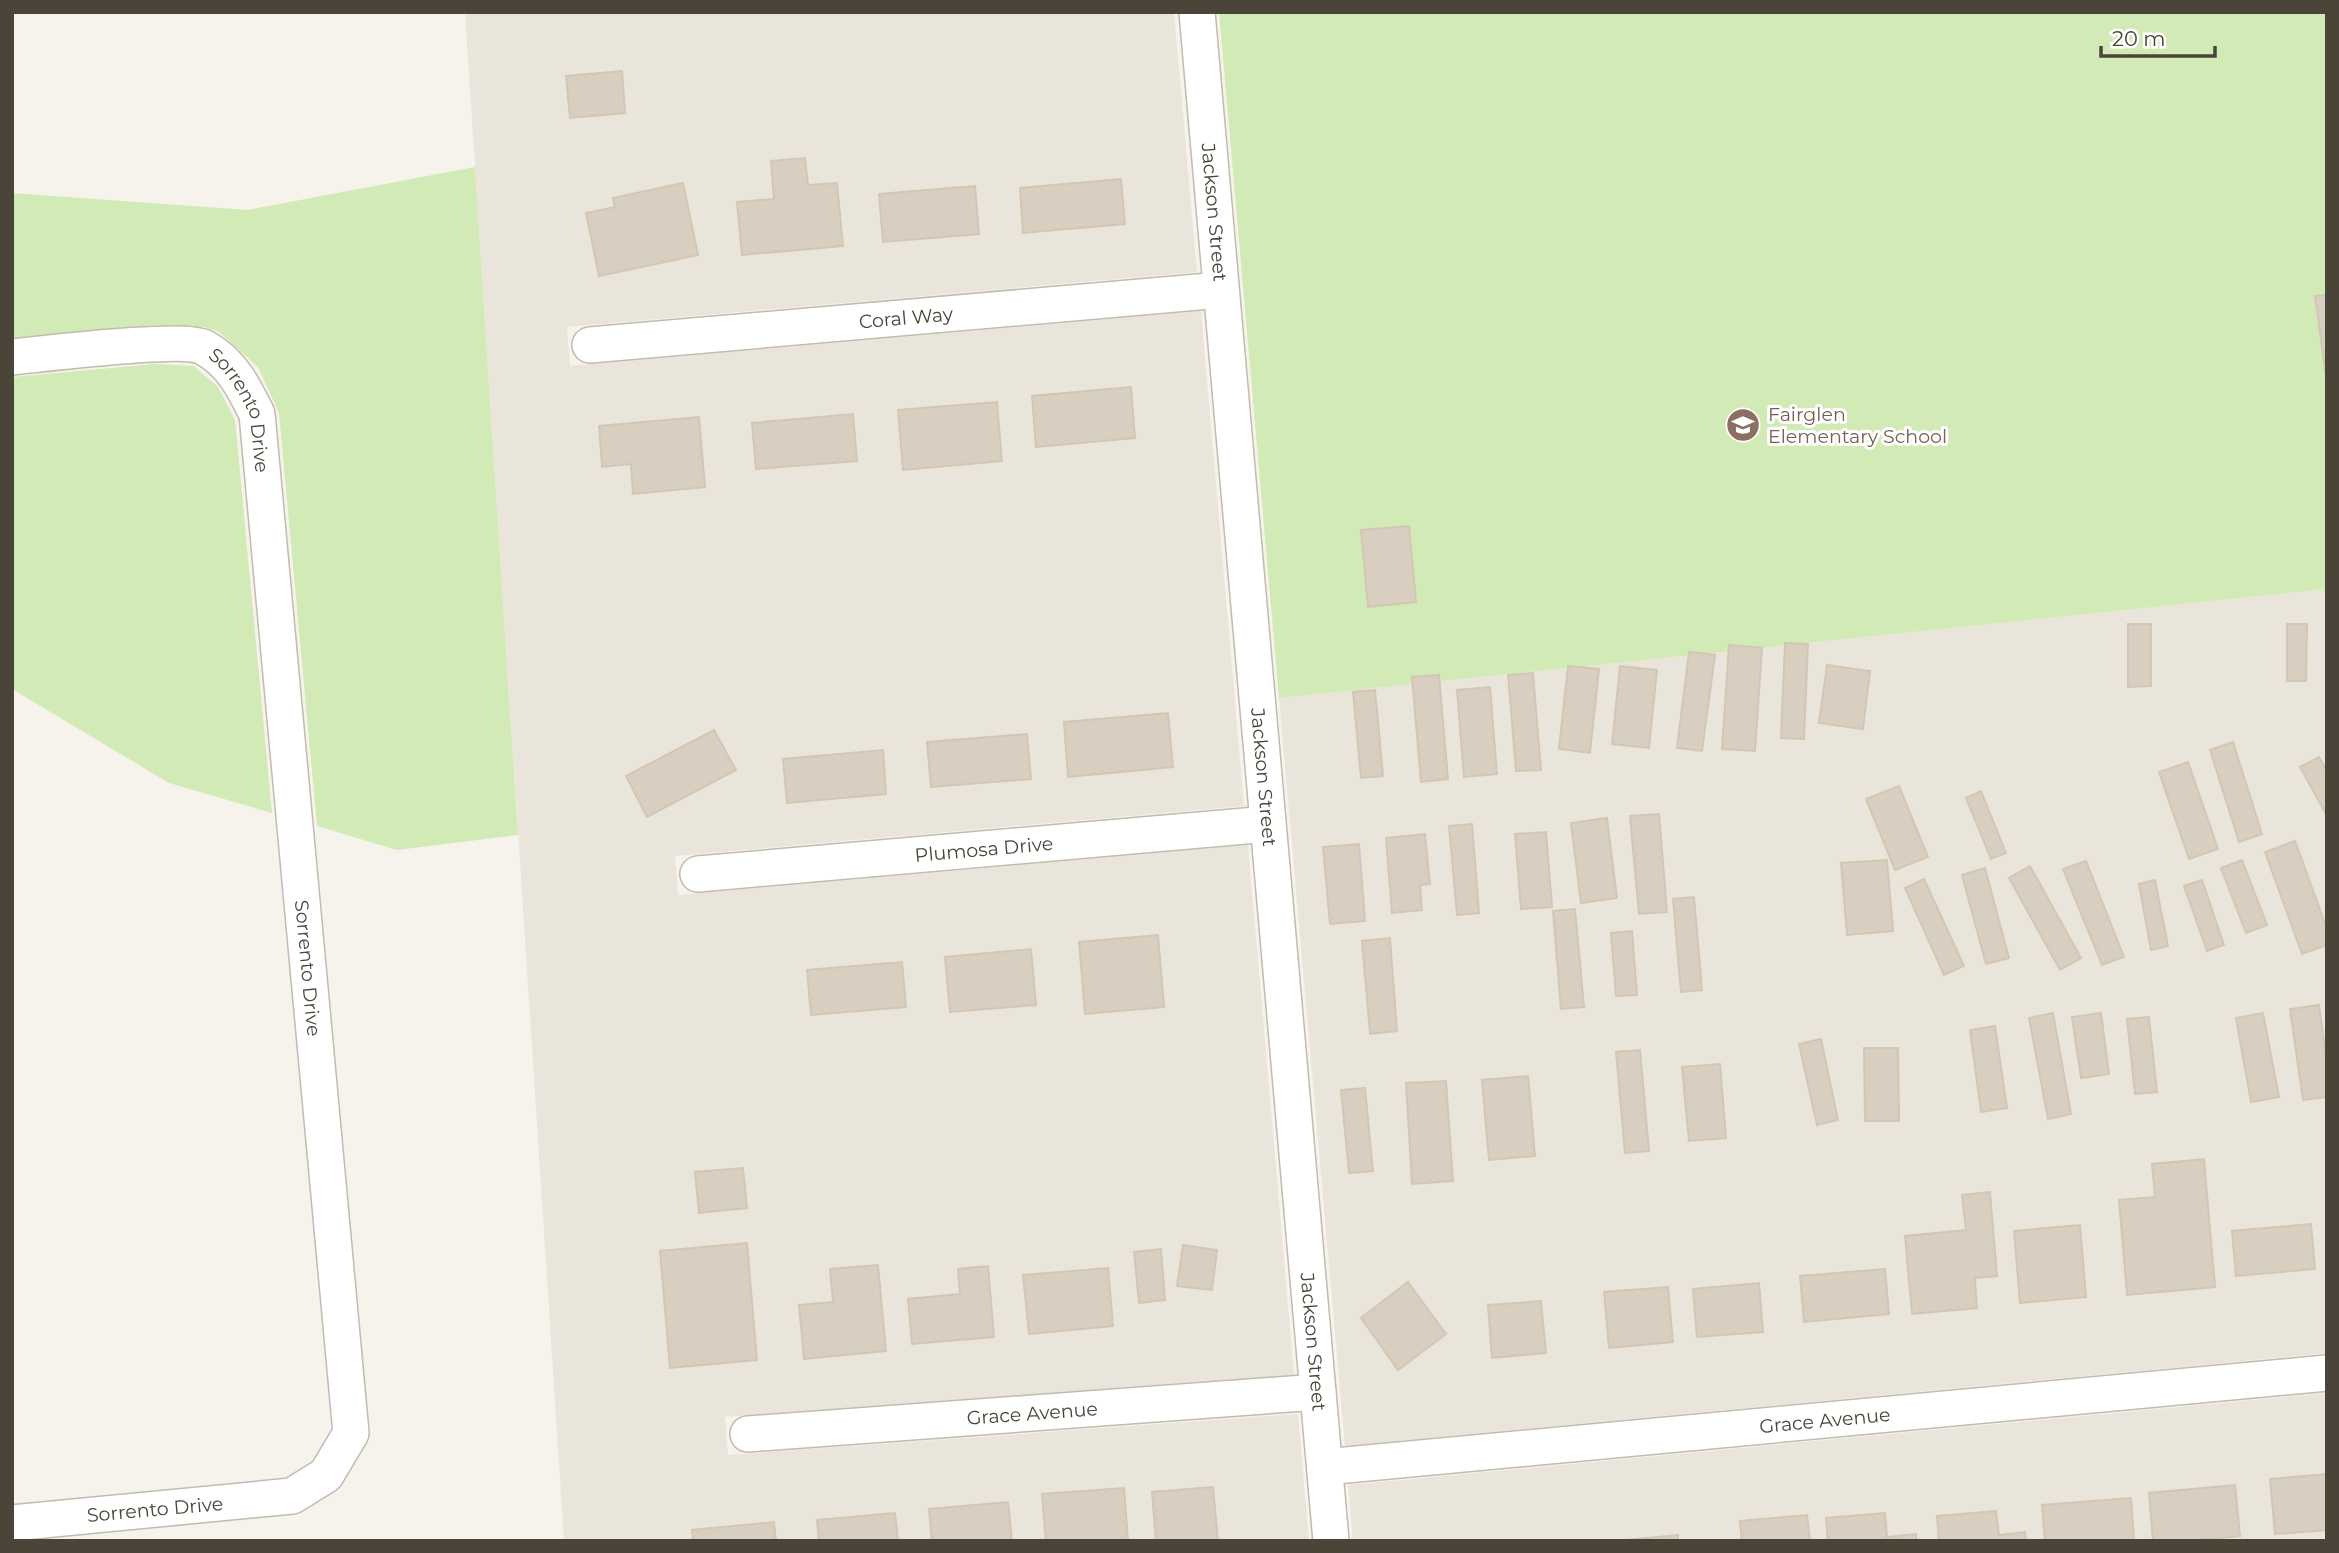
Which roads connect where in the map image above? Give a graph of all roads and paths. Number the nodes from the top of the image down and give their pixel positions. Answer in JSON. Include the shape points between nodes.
{"nodes":[{"id":1,"x":1197,"y":12,"type":"edge"},
{"id":2,"x":1221,"y":289,"type":"junction"},
{"id":3,"x":590,"y":345,"type":"dead end"},
{"id":4,"x":12,"y":357,"type":"edge"},
{"id":5,"x":1268,"y":824,"type":"junction"},
{"id":6,"x":698,"y":874,"type":"dead end"},
{"id":7,"x":2327,"y":1373,"type":"edge"},
{"id":8,"x":1318,"y":1392,"type":"junction"},
{"id":9,"x":748,"y":1434,"type":"dead end"},
{"id":10,"x":1325,"y":1467,"type":"junction"},
{"id":11,"x":12,"y":1523,"type":"edge"},
{"id":12,"x":1331,"y":1541,"type":"edge"}],
"edges":[{"from":1,"to":2,"type":"street","name":"Jackson Street"},
{"from":2,"to":3,"type":"street","name":"Coral Way"},
{"from":2,"to":5,"type":"street","name":"Jackson Street"},
{"from":4,"to":11,"type":"street","name":"Sorrento Drive","via":[[155,344],[204,346],[237,375],[257,414],[351,1433],[326,1475],[292,1496]]},
{"from":5,"to":6,"type":"street","name":"Plumosa Drive"},
{"from":5,"to":8,"type":"street","name":"Jackson Street"},
{"from":7,"to":10,"type":"street","name":"Grace Avenue"},
{"from":8,"to":9,"type":"street","name":"Grace Avenue"},
{"from":8,"to":10,"type":"street","name":"Jackson Street"},
{"from":10,"to":12,"type":"street","name":"Jackson Street"}]}
